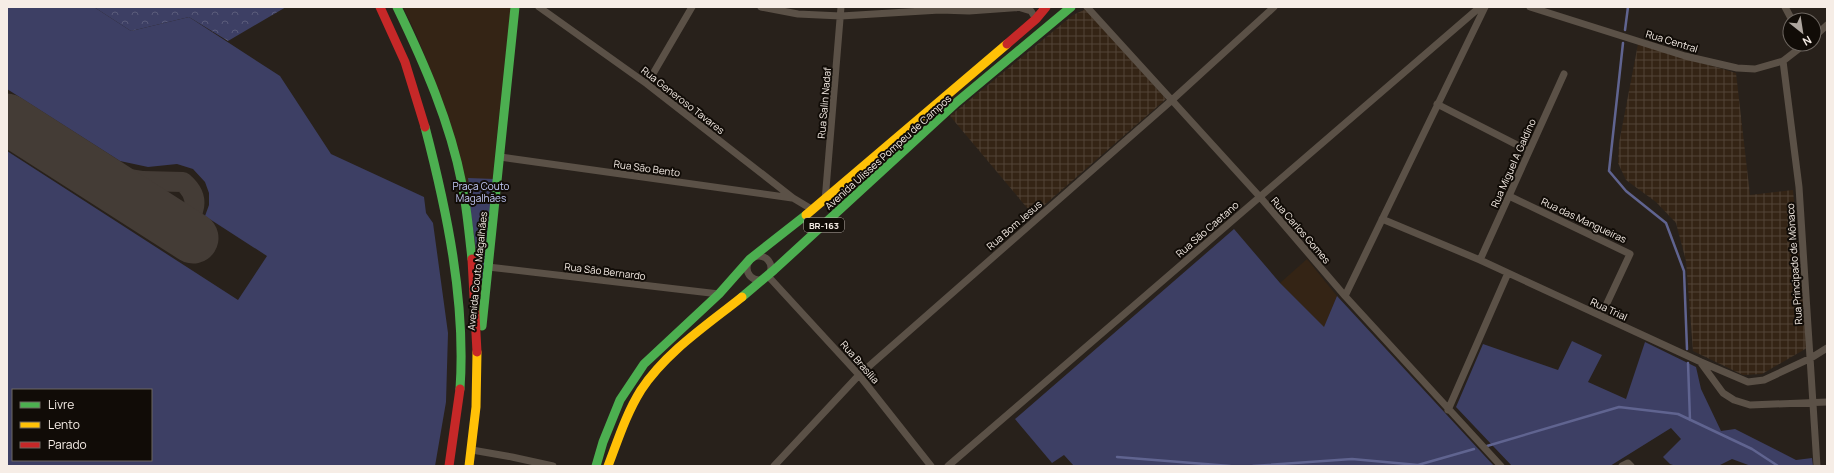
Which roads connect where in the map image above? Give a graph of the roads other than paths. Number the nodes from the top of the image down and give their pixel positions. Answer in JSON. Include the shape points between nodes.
{"nodes":[{"id":1,"x":380,"y":7,"type":"edge"},
{"id":2,"x":397,"y":7,"type":"edge"},
{"id":3,"x":516,"y":7,"type":"edge"},
{"id":4,"x":539,"y":7,"type":"edge"},
{"id":5,"x":692,"y":7,"type":"edge"},
{"id":6,"x":761,"y":7,"type":"edge"},
{"id":7,"x":841,"y":7,"type":"edge"},
{"id":8,"x":1022,"y":7,"type":"edge"},
{"id":9,"x":1046,"y":7,"type":"edge"},
{"id":10,"x":1072,"y":7,"type":"edge"},
{"id":11,"x":1088,"y":7,"type":"edge"},
{"id":12,"x":1274,"y":7,"type":"edge"},
{"id":13,"x":1480,"y":7,"type":"edge"},
{"id":14,"x":1485,"y":7,"type":"edge"},
{"id":15,"x":1530,"y":7,"type":"edge"},
{"id":16,"x":940,"y":9,"type":"edge"},
{"id":17,"x":970,"y":9,"type":"edge"},
{"id":18,"x":841,"y":16,"type":"junction"},
{"id":19,"x":1036,"y":19,"type":"junction"},
{"id":20,"x":1795,"y":52,"type":"edge"},
{"id":21,"x":1783,"y":61,"type":"junction"},
{"id":22,"x":1564,"y":74,"type":"dead end"},
{"id":23,"x":647,"y":84,"type":"junction"},
{"id":24,"x":1172,"y":100,"type":"junction"},
{"id":25,"x":1437,"y":104,"type":"junction"},
{"id":26,"x":1529,"y":151,"type":"junction"},
{"id":27,"x":500,"y":157,"type":"junction"},
{"id":28,"x":1509,"y":196,"type":"junction"},
{"id":29,"x":1260,"y":197,"type":"junction"},
{"id":30,"x":793,"y":198,"type":"junction"},
{"id":31,"x":825,"y":201,"type":"junction"},
{"id":32,"x":813,"y":210,"type":"junction"},
{"id":33,"x":1382,"y":219,"type":"junction"},
{"id":34,"x":750,"y":259,"type":"junction"},
{"id":35,"x":1480,"y":260,"type":"junction"},
{"id":36,"x":488,"y":267,"type":"junction"},
{"id":37,"x":1508,"y":273,"type":"junction"},
{"id":38,"x":768,"y":276,"type":"junction"},
{"id":39,"x":719,"y":294,"type":"junction"},
{"id":40,"x":1345,"y":296,"type":"junction"},
{"id":41,"x":1600,"y":316,"type":"junction"},
{"id":42,"x":1827,"y":348,"type":"edge"},
{"id":43,"x":1811,"y":358,"type":"junction"},
{"id":44,"x":1701,"y":362,"type":"junction"},
{"id":45,"x":859,"y":375,"type":"junction"},
{"id":46,"x":476,"y":394,"type":"junction"},
{"id":47,"x":1827,"y":402,"type":"edge"},
{"id":48,"x":1812,"y":404,"type":"junction"},
{"id":49,"x":1448,"y":410,"type":"junction"},
{"id":50,"x":472,"y":450,"type":"junction"},
{"id":51,"x":449,"y":466,"type":"edge"},
{"id":52,"x":470,"y":466,"type":"edge"},
{"id":53,"x":553,"y":466,"type":"edge"},
{"id":54,"x":596,"y":466,"type":"edge"},
{"id":55,"x":608,"y":466,"type":"edge"},
{"id":56,"x":774,"y":466,"type":"edge"},
{"id":57,"x":931,"y":466,"type":"edge"},
{"id":58,"x":948,"y":466,"type":"edge"},
{"id":59,"x":1501,"y":466,"type":"edge"},
{"id":60,"x":1817,"y":466,"type":"edge"}],
"edges":[{"from":1,"to":51,"type":"main road","via":[[403,55],[429,137],[458,293],[461,340],[459,390]]},
{"from":2,"to":46,"type":"main road","via":[[430,83],[461,178],[477,318]]},
{"from":3,"to":27,"type":"main road","name":"Avenida Couto Magalhães"},
{"from":4,"to":23,"type":"street","name":"Rua Generoso Tavares"},
{"from":5,"to":23,"type":"street"},
{"from":6,"to":18,"type":"street","via":[[798,14]]},
{"from":7,"to":18,"type":"street","name":"Rua Salin Nadaf"},
{"from":8,"to":17,"type":"street"},
{"from":8,"to":19,"type":"street","via":[[1031,11]]},
{"from":9,"to":19,"type":"main road","name":"Avenida Ulisses Pompeu de Campos","number":"BR-163"},
{"from":10,"to":38,"type":"main road","name":"Avenida Ulisses Pompeu de Campos","number":"BR-163","via":[[1022,45]]},
{"from":11,"to":24,"type":"street","name":"Rua Carlos Gomes"},
{"from":12,"to":24,"type":"street","name":"Rua Bom Jesus"},
{"from":13,"to":29,"type":"street","name":"Rua São Caetano"},
{"from":14,"to":25,"type":"street"},
{"from":15,"to":21,"type":"street","name":"Rua Central","via":[[1721,65],[1755,69]]},
{"from":16,"to":17,"type":"street"},
{"from":16,"to":18,"type":"street"},
{"from":18,"to":31,"type":"street","name":"Rua Salin Nadaf"},
{"from":19,"to":31,"type":"main road","name":"Avenida Ulisses Pompeu de Campos","number":"BR-163"},
{"from":20,"to":21,"type":"street","name":"Rua Central"},
{"from":21,"to":43,"type":"street","name":"Rua Principado de Mônaco","via":[[1799,187]]},
{"from":22,"to":26,"type":"street","name":"Rua Miguel A Galdino"},
{"from":23,"to":30,"type":"street","name":"Rua Generoso Tavares"},
{"from":24,"to":29,"type":"street","name":"Rua Carlos Gomes"},
{"from":24,"to":45,"type":"street","name":"Rua Bom Jesus"},
{"from":25,"to":26,"type":"street"},
{"from":25,"to":33,"type":"street"},
{"from":26,"to":28,"type":"street","name":"Rua Miguel A Galdino"},
{"from":27,"to":30,"type":"street","name":"Rua São Bento"},
{"from":27,"to":36,"type":"main road","name":"Avenida Couto Magalhães"},
{"from":28,"to":35,"type":"street","name":"Rua Miguel A Galdino"},
{"from":28,"to":41,"type":"street","name":"Rua das Mangueiras","via":[[1630,254]]},
{"from":29,"to":40,"type":"street","name":"Rua Carlos Gomes"},
{"from":29,"to":58,"type":"street","name":"Rua São Caetano"},
{"from":30,"to":32,"type":"street","name":"Rua Generoso Tavares"},
{"from":31,"to":32,"type":"main road","name":"Avenida Ulisses Pompeu de Campos","number":"BR-163"},
{"from":32,"to":34,"type":"main road","name":"Avenida Ulisses Pompeu de Campos","number":"BR-163"},
{"from":33,"to":35,"type":"street","name":"Rua Trial"},
{"from":33,"to":40,"type":"street"},
{"from":34,"to":38,"type":"street","via":[[758,256],[767,259],[770,265]]},
{"from":34,"to":38,"type":"street","via":[[746,267],[751,277],[756,280]]},
{"from":34,"to":39,"type":"main road","name":"Avenida Ulisses Pompeu de Campos","number":"BR-163"},
{"from":35,"to":37,"type":"street","name":"Rua Trial"},
{"from":36,"to":39,"type":"street","name":"Rua São Bernardo"},
{"from":36,"to":46,"type":"main road","name":"Avenida Couto Magalhães"},
{"from":37,"to":41,"type":"street","name":"Rua Trial"},
{"from":37,"to":49,"type":"street"},
{"from":38,"to":45,"type":"street","name":"Rua Brasília"},
{"from":38,"to":55,"type":"main road","name":"Avenida Ulisses Pompeu de Campos","number":"BR-163","via":[[689,340],[649,380],[626,418]]},
{"from":39,"to":54,"type":"main road","name":"Avenida Ulisses Pompeu de Campos","number":"BR-163","via":[[644,364],[620,400]]},
{"from":40,"to":49,"type":"street","name":"Rua Carlos Gomes"},
{"from":41,"to":44,"type":"street","name":"Rua Trial"},
{"from":42,"to":43,"type":"street","name":"Rua Trial"},
{"from":43,"to":44,"type":"street","name":"Rua Trial","via":[[1764,380],[1748,382]]},
{"from":43,"to":48,"type":"street","name":"Rua Principado de Mônaco"},
{"from":44,"to":48,"type":"street","via":[[1723,393],[1734,400],[1750,405]]},
{"from":45,"to":56,"type":"street","name":"Rua Bom Jesus"},
{"from":45,"to":57,"type":"street","name":"Rua Brasília"},
{"from":46,"to":50,"type":"main road"},
{"from":47,"to":48,"type":"street"},
{"from":48,"to":60,"type":"street","name":"Rua Principado de Mônaco"},
{"from":49,"to":59,"type":"street","name":"Rua Carlos Gomes"},
{"from":50,"to":52,"type":"main road"},
{"from":50,"to":53,"type":"street"}]}
